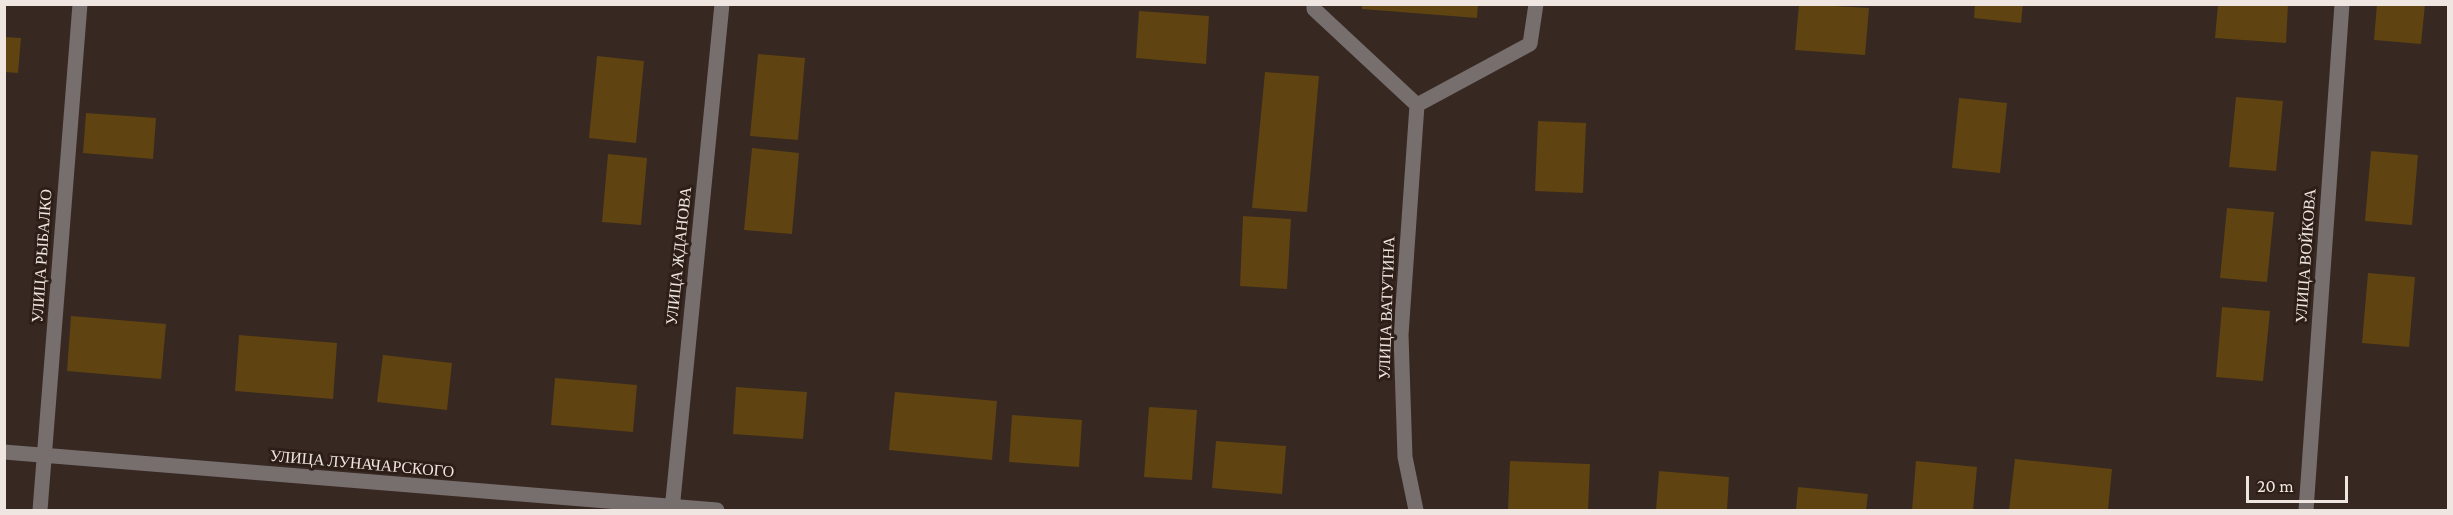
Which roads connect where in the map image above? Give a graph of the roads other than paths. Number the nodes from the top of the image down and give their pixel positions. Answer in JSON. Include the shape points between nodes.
{"nodes":[{"id":1,"x":80,"y":4,"type":"edge"},
{"id":2,"x":722,"y":4,"type":"edge"},
{"id":3,"x":1314,"y":4,"type":"edge"},
{"id":4,"x":1536,"y":4,"type":"edge"},
{"id":5,"x":2342,"y":4,"type":"edge"},
{"id":6,"x":1417,"y":105,"type":"junction"},
{"id":7,"x":4,"y":452,"type":"edge"},
{"id":8,"x":45,"y":457,"type":"junction"},
{"id":9,"x":672,"y":508,"type":"edge"},
{"id":10,"x":40,"y":510,"type":"edge"},
{"id":11,"x":717,"y":510,"type":"edge"},
{"id":12,"x":1416,"y":510,"type":"edge"},
{"id":13,"x":2306,"y":510,"type":"edge"}],
"edges":[{"from":1,"to":8,"type":"street","name":"УЛИЦА РЫБАЛКО"},
{"from":2,"to":9,"type":"street","name":"УЛИЦА ЖДАНОВА"},
{"from":3,"to":6,"type":"street","via":[[1314,9]]},
{"from":4,"to":6,"type":"street","via":[[1530,44]]},
{"from":5,"to":13,"type":"street","name":"УЛИЦА ВОЙКОВА"},
{"from":6,"to":12,"type":"street","name":"УЛИЦА ВАТУТИНА","via":[[1401,335],[1405,457]]},
{"from":7,"to":8,"type":"street","name":"УЛИЦА ЛУНАЧАРСКОГО"},
{"from":8,"to":9,"type":"street","name":"УЛИЦА ЛУНАЧАРСКОГО"},
{"from":8,"to":10,"type":"street","name":"УЛИЦА РЫБАЛКО"},
{"from":9,"to":11,"type":"street","name":"УЛИЦА ЛУНАЧАРСКОГО"}]}
